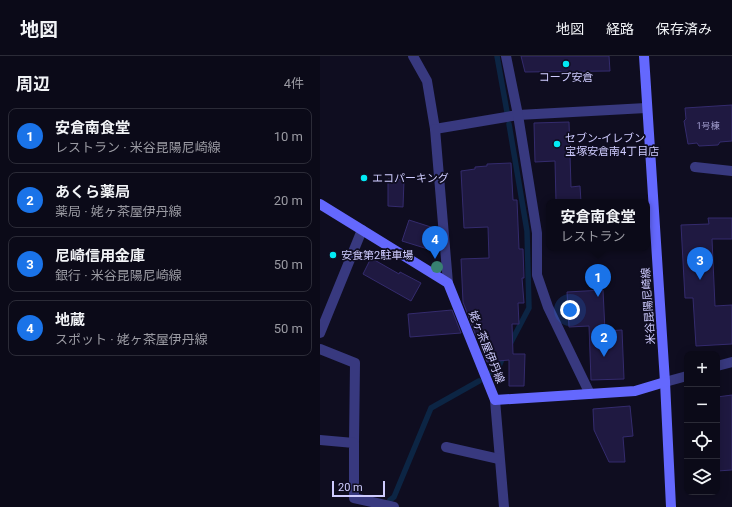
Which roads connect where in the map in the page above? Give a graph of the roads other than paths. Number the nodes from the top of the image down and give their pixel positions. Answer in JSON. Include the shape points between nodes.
{"nodes":[{"id":1,"x":413,"y":56,"type":"edge"},
{"id":2,"x":506,"y":56,"type":"edge"},
{"id":3,"x":644,"y":56,"type":"edge"},
{"id":4,"x":646,"y":108,"type":"junction"},
{"id":5,"x":518,"y":115,"type":"junction"},
{"id":6,"x":435,"y":130,"type":"junction"},
{"id":7,"x":696,"y":167,"type":"dead end"},
{"id":8,"x":732,"y":171,"type":"edge"},
{"id":9,"x":320,"y":204,"type":"edge"},
{"id":10,"x":362,"y":230,"type":"junction"},
{"id":11,"x":448,"y":283,"type":"junction"},
{"id":12,"x":320,"y":333,"type":"edge"},
{"id":13,"x":320,"y":349,"type":"edge"},
{"id":14,"x":732,"y":362,"type":"edge"},
{"id":15,"x":720,"y":365,"type":"edge"},
{"id":16,"x":684,"y":377,"type":"edge"},
{"id":17,"x":665,"y":382,"type":"junction"},
{"id":18,"x":590,"y":394,"type":"junction"},
{"id":19,"x":495,"y":400,"type":"junction"},
{"id":20,"x":320,"y":440,"type":"edge"},
{"id":21,"x":354,"y":443,"type":"junction"},
{"id":22,"x":446,"y":447,"type":"dead end"},
{"id":23,"x":499,"y":459,"type":"junction"},
{"id":24,"x":354,"y":503,"type":"edge"},
{"id":25,"x":394,"y":507,"type":"edge"},
{"id":26,"x":504,"y":507,"type":"edge"},
{"id":27,"x":672,"y":507,"type":"edge"}],
"edges":[{"from":1,"to":6,"type":"street","via":[[427,81]]},
{"from":2,"to":5,"type":"street"},
{"from":3,"to":4,"type":"main road","name":"米谷昆陽尼崎線"},
{"from":4,"to":5,"type":"street"},
{"from":4,"to":17,"type":"main road","name":"米谷昆陽尼崎線"},
{"from":5,"to":6,"type":"street"},
{"from":5,"to":18,"type":"street","via":[[537,233],[537,275],[548,307]]},
{"from":6,"to":11,"type":"street"},
{"from":7,"to":8,"type":"street"},
{"from":9,"to":10,"type":"main road"},
{"from":10,"to":11,"type":"main road"},
{"from":10,"to":12,"type":"street"},
{"from":11,"to":19,"type":"main road","name":"姥ヶ茶屋伊丹線"},
{"from":13,"to":21,"type":"street","via":[[355,363]]},
{"from":14,"to":15,"type":"street"},
{"from":16,"to":17,"type":"street"},
{"from":17,"to":18,"type":"main road","name":"姥ヶ茶屋伊丹線","via":[[636,391]]},
{"from":17,"to":27,"type":"main road","name":"米谷昆陽尼崎線"},
{"from":18,"to":19,"type":"main road","name":"姥ヶ茶屋伊丹線"},
{"from":19,"to":23,"type":"street"},
{"from":20,"to":21,"type":"street"},
{"from":21,"to":24,"type":"street"},
{"from":22,"to":23,"type":"street"},
{"from":23,"to":26,"type":"street"},
{"from":24,"to":25,"type":"street"}]}
